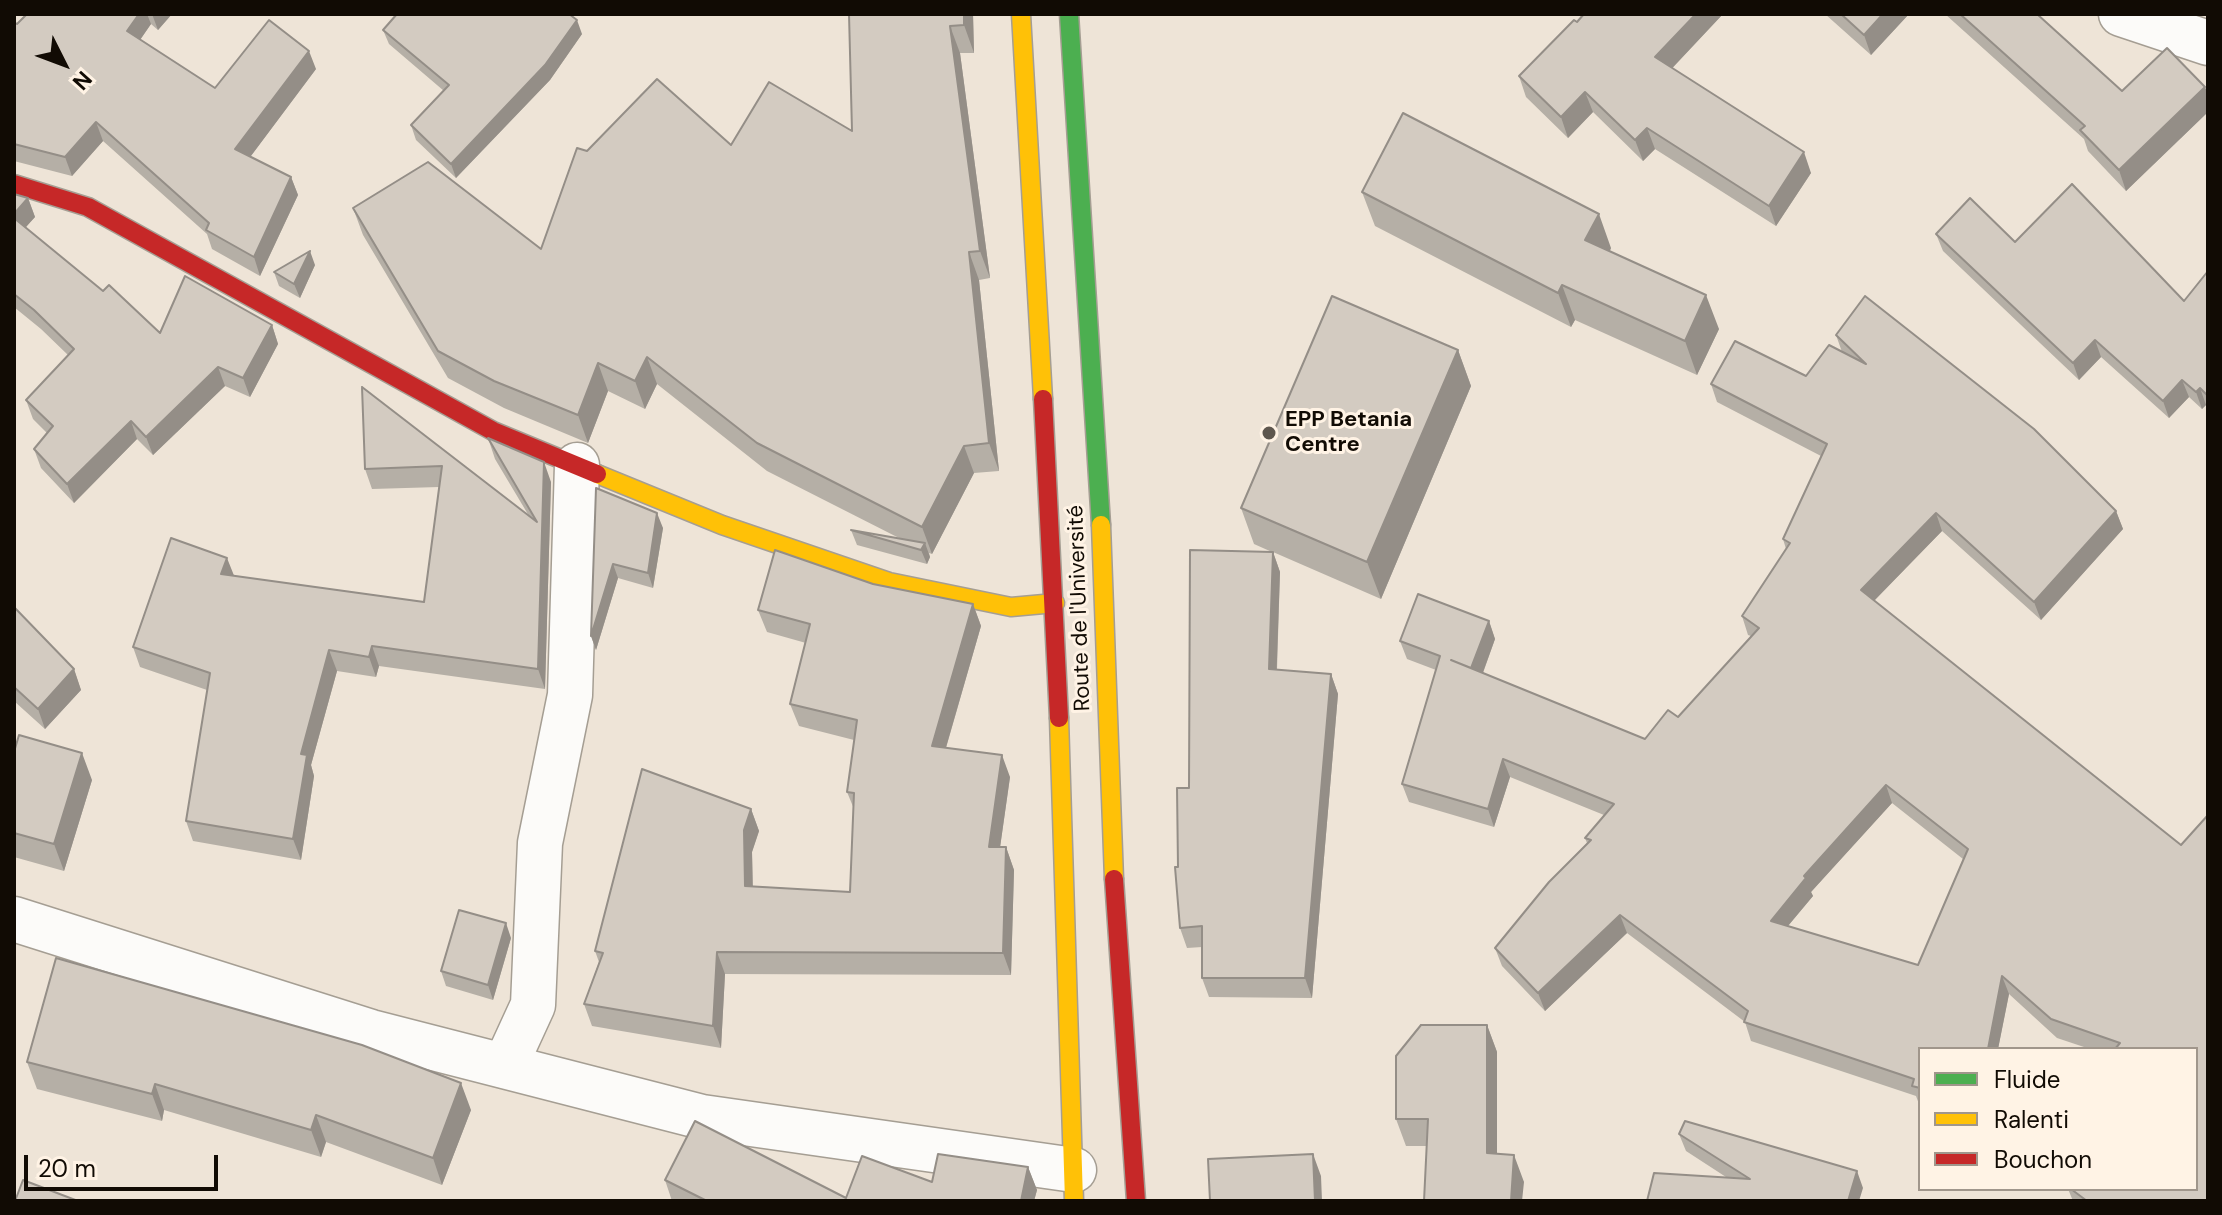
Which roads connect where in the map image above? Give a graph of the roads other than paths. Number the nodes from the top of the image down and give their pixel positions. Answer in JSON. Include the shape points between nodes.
{"nodes":[{"id":1,"x":1021,"y":14,"type":"edge"},
{"id":2,"x":1069,"y":14,"type":"edge"},
{"id":3,"x":2121,"y":14,"type":"edge"},
{"id":4,"x":2208,"y":43,"type":"edge"},
{"id":5,"x":14,"y":184,"type":"edge"},
{"id":6,"x":577,"y":465,"type":"junction"},
{"id":7,"x":1055,"y":603,"type":"junction"},
{"id":8,"x":14,"y":919,"type":"edge"},
{"id":9,"x":505,"y":1066,"type":"junction"},
{"id":10,"x":1074,"y":1186,"type":"edge"},
{"id":11,"x":1136,"y":1201,"type":"edge"}],
"edges":[{"from":1,"to":7,"type":"main road","name":"Route de l'Université"},
{"from":2,"to":11,"type":"main road","name":"Route de l'Université"},
{"from":3,"to":4,"type":"street"},
{"from":5,"to":6,"type":"main road","via":[[88,207],[493,431]]},
{"from":6,"to":7,"type":"main road","via":[[722,525],[889,582],[1011,607]]},
{"from":6,"to":9,"type":"street","via":[[570,695],[540,843],[533,1005]]},
{"from":7,"to":10,"type":"main road","name":"Route de l'Université"},
{"from":8,"to":9,"type":"street","via":[[371,1032]]},
{"from":9,"to":10,"type":"street","via":[[702,1117]]}]}
